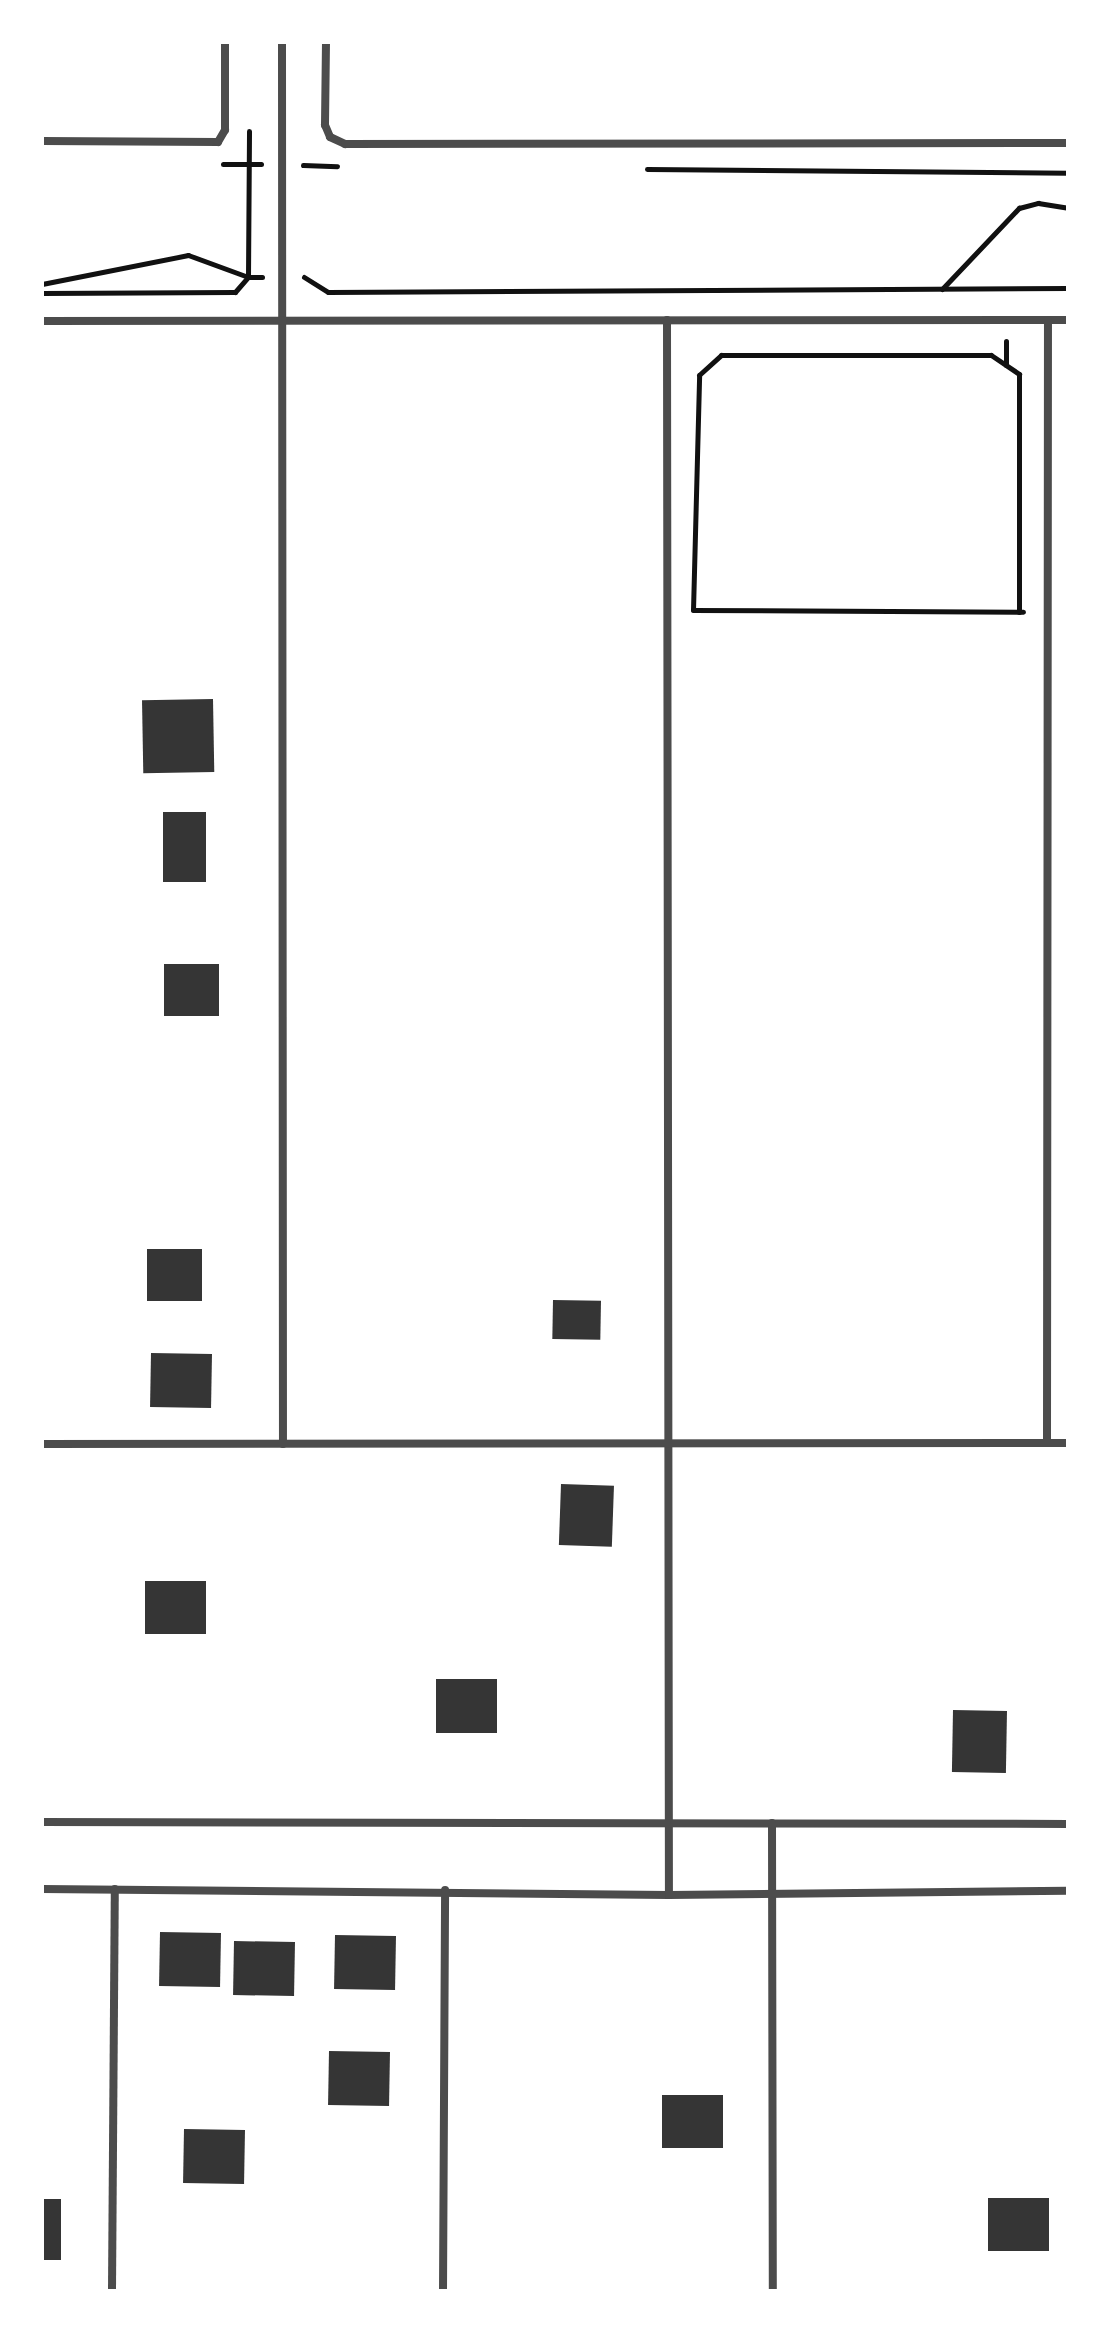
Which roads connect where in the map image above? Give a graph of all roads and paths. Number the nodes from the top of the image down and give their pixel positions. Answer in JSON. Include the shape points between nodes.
{"nodes":[{"id":1,"x":225,"y":42,"type":"edge"},
{"id":2,"x":282,"y":42,"type":"edge"},
{"id":3,"x":326,"y":42,"type":"edge"},
{"id":4,"x":249,"y":118,"type":"dead end"},
{"id":5,"x":42,"y":141,"type":"edge"},
{"id":6,"x":1068,"y":143,"type":"edge"},
{"id":7,"x":1068,"y":208,"type":"edge"},
{"id":8,"x":248,"y":277,"type":"junction"},
{"id":9,"x":283,"y":277,"type":"junction"},
{"id":10,"x":42,"y":284,"type":"edge"},
{"id":11,"x":1068,"y":288,"type":"edge"},
{"id":12,"x":942,"y":289,"type":"junction"},
{"id":13,"x":42,"y":293,"type":"edge"},
{"id":14,"x":667,"y":320,"type":"junction"},
{"id":15,"x":1048,"y":320,"type":"junction"},
{"id":16,"x":1068,"y":320,"type":"edge"},
{"id":17,"x":42,"y":321,"type":"edge"},
{"id":18,"x":283,"y":321,"type":"junction"},
{"id":19,"x":668,"y":610,"type":"junction"},
{"id":20,"x":693,"y":610,"type":"junction"},
{"id":21,"x":1019,"y":612,"type":"junction"},
{"id":22,"x":1048,"y":612,"type":"junction"},
{"id":23,"x":1047,"y":1443,"type":"junction"},
{"id":24,"x":1068,"y":1443,"type":"edge"},
{"id":25,"x":42,"y":1444,"type":"edge"},
{"id":26,"x":283,"y":1444,"type":"junction"},
{"id":27,"x":669,"y":1444,"type":"junction"},
{"id":28,"x":42,"y":1822,"type":"edge"},
{"id":29,"x":669,"y":1823,"type":"junction"},
{"id":30,"x":772,"y":1823,"type":"junction"},
{"id":31,"x":1068,"y":1824,"type":"edge"},
{"id":32,"x":42,"y":1889,"type":"edge"},
{"id":33,"x":115,"y":1889,"type":"junction"},
{"id":34,"x":445,"y":1890,"type":"junction"},
{"id":35,"x":1068,"y":1891,"type":"edge"},
{"id":36,"x":669,"y":1895,"type":"junction"},
{"id":37,"x":775,"y":1895,"type":"junction"},
{"id":38,"x":112,"y":2291,"type":"edge"},
{"id":39,"x":443,"y":2291,"type":"edge"},
{"id":40,"x":773,"y":2291,"type":"edge"}],
"edges":[{"from":1,"to":5,"type":"street","via":[[225,130],[218,142]]},
{"from":2,"to":9,"type":"street"},
{"from":3,"to":6,"type":"street","via":[[325,125],[330,137],[345,144]]},
{"from":4,"to":8,"type":"path"},
{"from":7,"to":12,"type":"path","via":[[1038,203],[1019,208]]},
{"from":8,"to":9,"type":"path"},
{"from":8,"to":10,"type":"path","via":[[188,255]]},
{"from":8,"to":13,"type":"path","via":[[235,292]]},
{"from":9,"to":12,"type":"path","via":[[304,277],[328,292]]},
{"from":9,"to":18,"type":"street"},
{"from":11,"to":12,"type":"path"},
{"from":14,"to":15,"type":"street"},
{"from":14,"to":18,"type":"street"},
{"from":14,"to":19,"type":"street"},
{"from":15,"to":16,"type":"street"},
{"from":15,"to":22,"type":"street"},
{"from":17,"to":18,"type":"street"},
{"from":18,"to":26,"type":"street"},
{"from":19,"to":20,"type":"path"},
{"from":19,"to":27,"type":"street"},
{"from":20,"to":21,"type":"path"},
{"from":20,"to":21,"type":"path","via":[[699,375],[721,355],[991,355],[1019,374]]},
{"from":21,"to":22,"type":"path"},
{"from":22,"to":23,"type":"street"},
{"from":23,"to":24,"type":"street"},
{"from":23,"to":27,"type":"street"},
{"from":25,"to":26,"type":"street"},
{"from":26,"to":27,"type":"street"},
{"from":27,"to":29,"type":"street"},
{"from":28,"to":29,"type":"street"},
{"from":29,"to":30,"type":"street"},
{"from":29,"to":36,"type":"street"},
{"from":30,"to":31,"type":"street"},
{"from":30,"to":37,"type":"street"},
{"from":32,"to":33,"type":"street"},
{"from":33,"to":34,"type":"street"},
{"from":33,"to":38,"type":"street"},
{"from":34,"to":36,"type":"street"},
{"from":34,"to":39,"type":"street"},
{"from":35,"to":37,"type":"street"},
{"from":36,"to":37,"type":"street"},
{"from":37,"to":40,"type":"street"}]}
